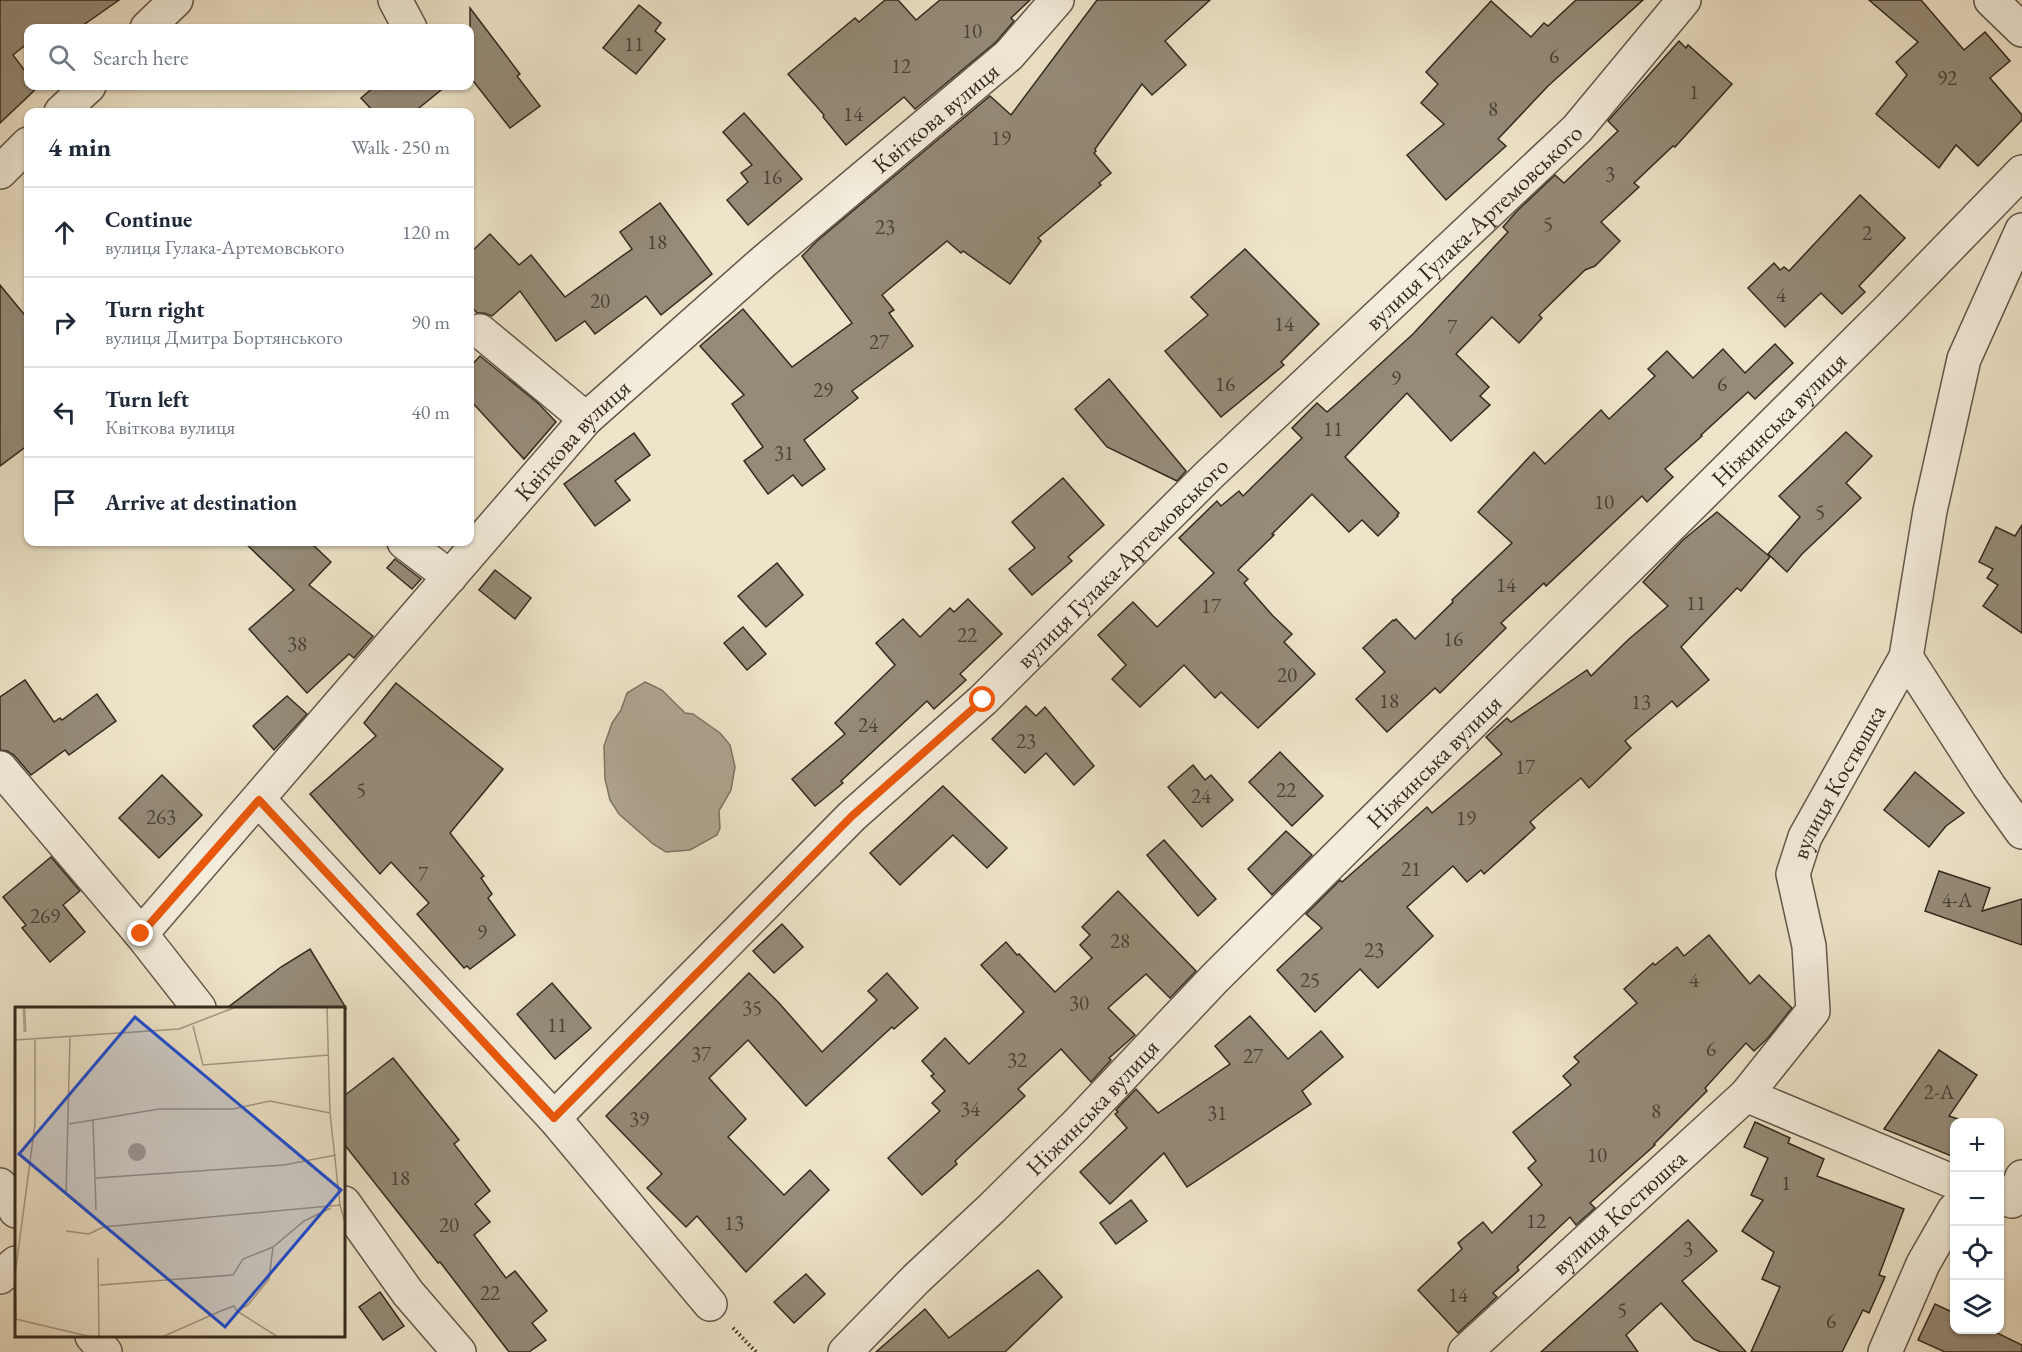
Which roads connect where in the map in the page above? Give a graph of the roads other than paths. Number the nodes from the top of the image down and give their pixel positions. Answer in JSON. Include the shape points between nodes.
{"nodes":[{"id":1,"x":176,"y":0,"type":"edge"},
{"id":2,"x":395,"y":0,"type":"edge"},
{"id":3,"x":1057,"y":0,"type":"edge"},
{"id":4,"x":1684,"y":0,"type":"edge"},
{"id":5,"x":1990,"y":0,"type":"edge"},
{"id":6,"x":151,"y":24,"type":"edge"},
{"id":7,"x":408,"y":24,"type":"edge"},
{"id":8,"x":2022,"y":30,"type":"edge"},
{"id":9,"x":84,"y":90,"type":"edge"},
{"id":10,"x":65,"y":108,"type":"edge"},
{"id":11,"x":24,"y":148,"type":"edge"},
{"id":12,"x":0,"y":172,"type":"edge"},
{"id":13,"x":2022,"y":172,"type":"edge"},
{"id":14,"x":2022,"y":230,"type":"edge"},
{"id":15,"x":480,"y":331,"type":"dead end"},
{"id":16,"x":586,"y":419,"type":"junction"},
{"id":17,"x":409,"y":546,"type":"edge"},
{"id":18,"x":450,"y":577,"type":"junction"},
{"id":19,"x":1906,"y":657,"type":"junction"},
{"id":20,"x":0,"y":768,"type":"edge"},
{"id":21,"x":259,"y":800,"type":"junction"},
{"id":22,"x":2022,"y":831,"type":"edge"},
{"id":23,"x":141,"y":934,"type":"junction"},
{"id":24,"x":198,"y":1007,"type":"edge"},
{"id":25,"x":1746,"y":1095,"type":"junction"},
{"id":26,"x":554,"y":1118,"type":"junction"},
{"id":27,"x":1950,"y":1180,"type":"edge"},
{"id":28,"x":0,"y":1185,"type":"edge"},
{"id":29,"x":345,"y":1204,"type":"edge"},
{"id":30,"x":15,"y":1209,"type":"edge"},
{"id":31,"x":1950,"y":1217,"type":"edge"},
{"id":32,"x":15,"y":1264,"type":"edge"},
{"id":33,"x":0,"y":1277,"type":"edge"},
{"id":34,"x":710,"y":1304,"type":"dead end"},
{"id":35,"x":94,"y":1337,"type":"edge"},
{"id":36,"x":105,"y":1352,"type":"edge"},
{"id":37,"x":459,"y":1352,"type":"edge"},
{"id":38,"x":846,"y":1352,"type":"edge"},
{"id":39,"x":1465,"y":1352,"type":"edge"},
{"id":40,"x":1885,"y":1352,"type":"edge"}],
"edges":[{"from":1,"to":6,"type":"street"},
{"from":2,"to":7,"type":"street"},
{"from":3,"to":16,"type":"street","name":"Квіткова вулиця","via":[[1009,55],[762,263]]},
{"from":4,"to":26,"type":"street","name":"вулиця Гулака-Артемовського","via":[[1577,129],[1209,475],[983,700],[852,816]]},
{"from":5,"to":8,"type":"street"},
{"from":9,"to":10,"type":"street"},
{"from":11,"to":12,"type":"street"},
{"from":13,"to":38,"type":"street","name":"Ніжинська вулиця"},
{"from":14,"to":19,"type":"street","name":"вулиця Костюшка","via":[[1964,359],[1929,511]]},
{"from":15,"to":16,"type":"street"},
{"from":16,"to":18,"type":"street","name":"Квіткова вулиця"},
{"from":17,"to":18,"type":"street"},
{"from":18,"to":21,"type":"street","name":"Квіткова вулиця"},
{"from":19,"to":22,"type":"street"},
{"from":19,"to":25,"type":"street","name":"вулиця Костюшка","via":[[1805,837],[1793,874],[1809,946],[1813,1011]]},
{"from":20,"to":23,"type":"street"},
{"from":21,"to":23,"type":"street","name":"Квіткова вулиця"},
{"from":21,"to":26,"type":"street"},
{"from":23,"to":24,"type":"street"},
{"from":25,"to":27,"type":"street"},
{"from":25,"to":39,"type":"street","name":"вулиця Костюшка"},
{"from":26,"to":34,"type":"street"},
{"from":28,"to":30,"type":"street"},
{"from":29,"to":37,"type":"street","via":[[408,1293]]},
{"from":31,"to":40,"type":"street","via":[[1923,1264]]},
{"from":32,"to":33,"type":"street"},
{"from":35,"to":36,"type":"street"}]}
